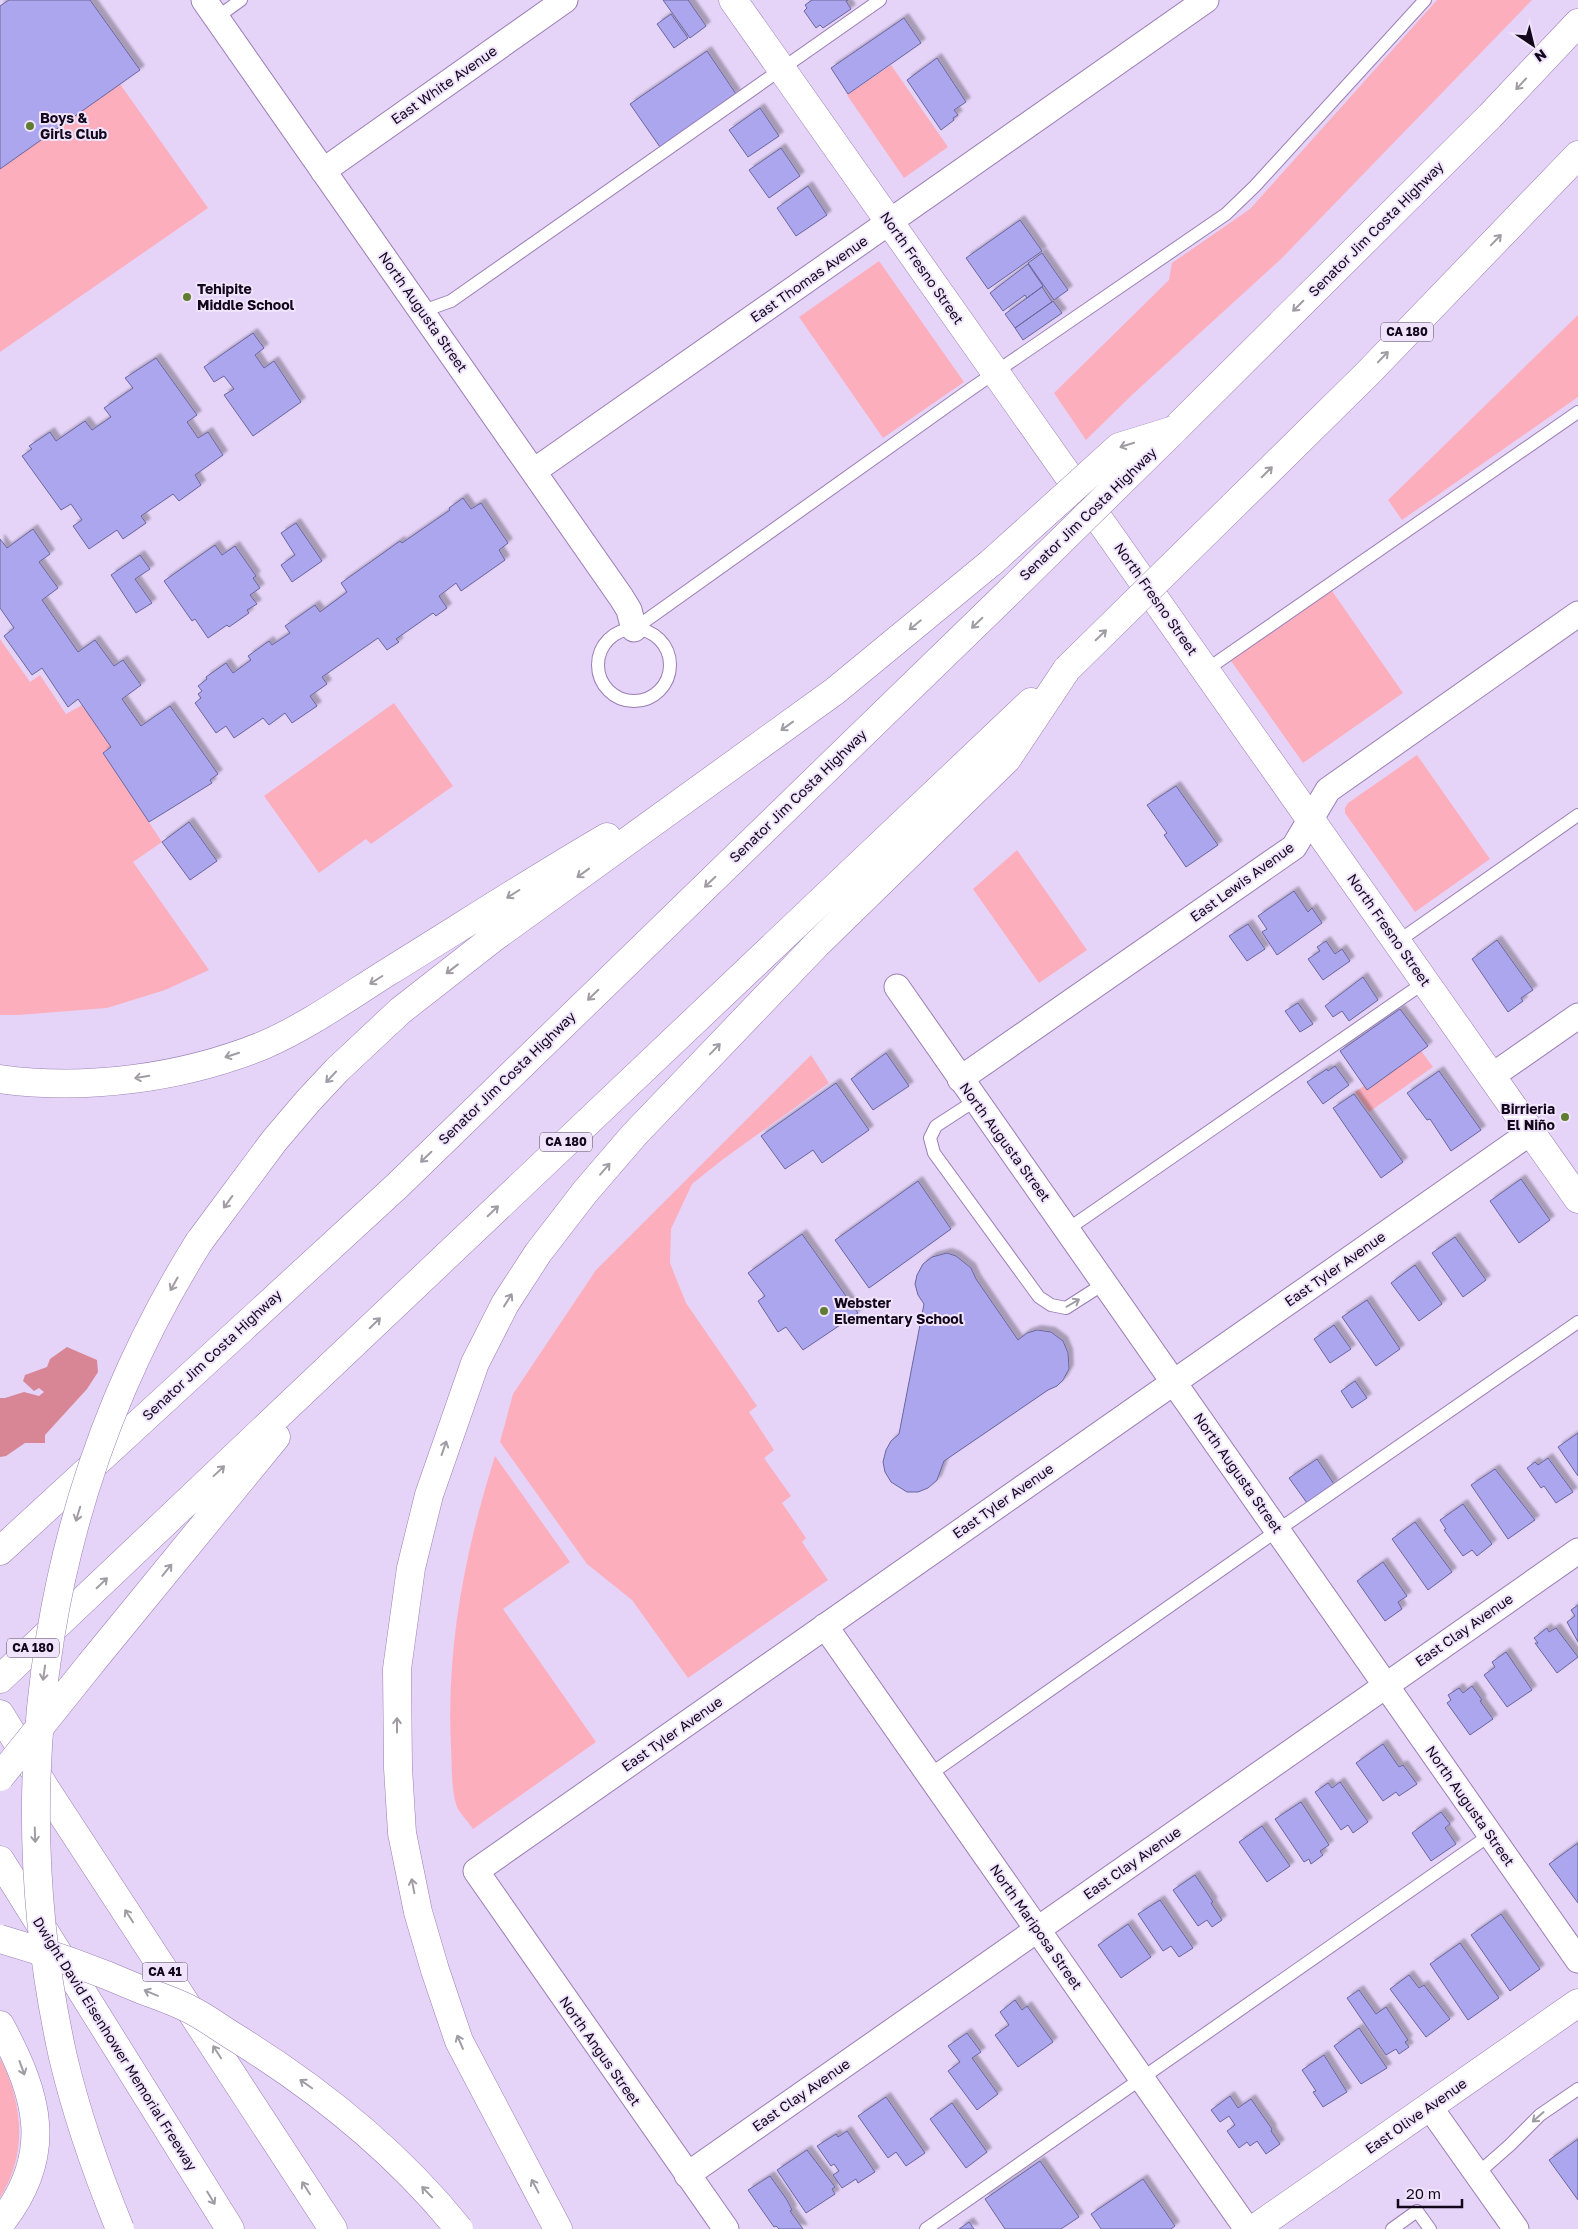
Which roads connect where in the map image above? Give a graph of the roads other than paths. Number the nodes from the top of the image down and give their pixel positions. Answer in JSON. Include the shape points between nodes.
{"nodes":[{"id":1,"x":241,"y":0,"type":"edge"},
{"id":2,"x":565,"y":0,"type":"edge"},
{"id":3,"x":733,"y":0,"type":"edge"},
{"id":4,"x":880,"y":0,"type":"edge"},
{"id":5,"x":1206,"y":0,"type":"edge"},
{"id":6,"x":1425,"y":0,"type":"edge"},
{"id":7,"x":210,"y":9,"type":"edge"},
{"id":8,"x":1578,"y":23,"type":"edge"},
{"id":9,"x":782,"y":69,"type":"junction"},
{"id":10,"x":1578,"y":155,"type":"edge"},
{"id":11,"x":323,"y":171,"type":"junction"},
{"id":12,"x":890,"y":223,"type":"junction"},
{"id":13,"x":423,"y":311,"type":"junction"},
{"id":14,"x":996,"y":372,"type":"junction"},
{"id":15,"x":1578,"y":412,"type":"edge"},
{"id":16,"x":1174,"y":430,"type":"junction"},
{"id":17,"x":534,"y":471,"type":"junction"},
{"id":18,"x":1578,"y":614,"type":"edge"},
{"id":19,"x":634,"y":629,"type":"junction"},
{"id":20,"x":1067,"y":669,"type":"junction"},
{"id":21,"x":1206,"y":670,"type":"junction"},
{"id":22,"x":751,"y":753,"type":"junction"},
{"id":23,"x":1578,"y":815,"type":"edge"},
{"id":24,"x":1310,"y":819,"type":"junction"},
{"id":25,"x":1398,"y":942,"type":"junction"},
{"id":26,"x":1426,"y":982,"type":"junction"},
{"id":27,"x":897,"y":988,"type":"dead end"},
{"id":28,"x":1578,"y":1016,"type":"edge"},
{"id":29,"x":1492,"y":1076,"type":"junction"},
{"id":30,"x":0,"y":1079,"type":"edge"},
{"id":31,"x":960,"y":1079,"type":"junction"},
{"id":32,"x":976,"y":1100,"type":"junction"},
{"id":33,"x":1531,"y":1132,"type":"junction"},
{"id":34,"x":1578,"y":1198,"type":"edge"},
{"id":35,"x":1068,"y":1229,"type":"junction"},
{"id":36,"x":1105,"y":1283,"type":"junction"},
{"id":37,"x":1578,"y":1322,"type":"edge"},
{"id":38,"x":350,"y":1348,"type":"junction"},
{"id":39,"x":1174,"y":1382,"type":"junction"},
{"id":40,"x":1278,"y":1530,"type":"junction"},
{"id":41,"x":8,"y":1543,"type":"edge"},
{"id":42,"x":1578,"y":1550,"type":"edge"},
{"id":43,"x":825,"y":1626,"type":"junction"},
{"id":44,"x":0,"y":1680,"type":"edge"},
{"id":45,"x":1386,"y":1685,"type":"junction"},
{"id":46,"x":0,"y":1714,"type":"edge"},
{"id":47,"x":929,"y":1775,"type":"junction"},
{"id":48,"x":0,"y":1777,"type":"edge"},
{"id":49,"x":1490,"y":1835,"type":"junction"},
{"id":50,"x":0,"y":1860,"type":"edge"},
{"id":51,"x":476,"y":1871,"type":"joint"},
{"id":52,"x":1037,"y":1929,"type":"junction"},
{"id":53,"x":0,"y":1939,"type":"edge"},
{"id":54,"x":1578,"y":1960,"type":"edge"},
{"id":55,"x":1578,"y":2003,"type":"edge"},
{"id":56,"x":0,"y":2025,"type":"edge"},
{"id":57,"x":1141,"y":2078,"type":"junction"},
{"id":58,"x":1578,"y":2089,"type":"edge"},
{"id":59,"x":1429,"y":2106,"type":"junction"},
{"id":60,"x":1477,"y":2174,"type":"junction"},
{"id":61,"x":687,"y":2175,"type":"junction"},
{"id":62,"x":0,"y":2224,"type":"edge"},
{"id":63,"x":120,"y":2229,"type":"edge"},
{"id":64,"x":230,"y":2229,"type":"edge"},
{"id":65,"x":333,"y":2229,"type":"edge"},
{"id":66,"x":459,"y":2229,"type":"edge"},
{"id":67,"x":558,"y":2229,"type":"edge"},
{"id":68,"x":726,"y":2229,"type":"edge"},
{"id":69,"x":926,"y":2229,"type":"edge"},
{"id":70,"x":1247,"y":2229,"type":"edge"},
{"id":71,"x":1254,"y":2229,"type":"edge"},
{"id":72,"x":1392,"y":2229,"type":"edge"},
{"id":73,"x":1430,"y":2229,"type":"edge"},
{"id":74,"x":1516,"y":2229,"type":"edge"}],
"edges":[{"from":1,"to":7,"type":"lane"},
{"from":2,"to":11,"type":"street","name":"East White Avenue"},
{"from":3,"to":9,"type":"main road","name":"North Fresno Street"},
{"from":4,"to":9,"type":"lane"},
{"from":5,"to":12,"type":"street","name":"East Thomas Avenue"},
{"from":6,"to":14,"type":"lane","via":[[1226,214]]},
{"from":7,"to":11,"type":"street","name":"North Augusta Street"},
{"from":8,"to":16,"type":"main road","name":"Senator Jim Costa Highway","one_way":true,"via":[[1490,116]]},
{"from":9,"to":12,"type":"main road","name":"North Fresno Street"},
{"from":9,"to":13,"type":"lane","via":[[451,301]]},
{"from":20,"to":10,"type":"main road","number":"CA 180","one_way":true,"bridge":true,"via":[[1369,372]]},
{"from":11,"to":13,"type":"street","name":"North Augusta Street"},
{"from":12,"to":14,"type":"main road","name":"North Fresno Street"},
{"from":12,"to":17,"type":"street","name":"East Thomas Avenue"},
{"from":13,"to":17,"type":"street","name":"North Augusta Street"},
{"from":14,"to":19,"type":"lane"},
{"from":14,"to":21,"type":"main road","name":"North Fresno Street"},
{"from":15,"to":21,"type":"lane"},
{"from":16,"to":22,"type":"main road","one_way":true,"bridge":true,"via":[[1119,447],[993,561],[835,691]]},
{"from":16,"to":41,"type":"main road","name":"Senator Jim Costa Highway","one_way":true,"bridge":true,"via":[[404,1179]]},
{"from":17,"to":19,"type":"street","name":"North Augusta Street","via":[[621,597],[629,610]]},
{"from":18,"to":24,"type":"street","name":"East Lewis Avenue","via":[[1328,790]]},
{"from":19,"to":19,"type":"lane","via":[[612,636],[598,656],[600,680],[617,698],[628,701],[640,701],[660,690],[670,668],[666,651],[656,637]]},
{"from":38,"to":20,"type":"main road","number":"CA 180","one_way":true},
{"from":67,"to":20,"type":"main road","one_way":true,"via":[[459,2041],[418,1912],[402,1833],[397,1669],[411,1568],[429,1495],[475,1363],[505,1304],[538,1253],[585,1192],[641,1127],[816,944],[1007,759]]},
{"from":21,"to":24,"type":"main road","name":"North Fresno Street"},
{"from":22,"to":30,"type":"main road","one_way":true,"via":[[578,854],[328,1010],[264,1044],[190,1067],[127,1080],[67,1084]]},
{"from":22,"to":63,"type":"main road","one_way":true,"bridge":true,"via":[[492,938],[400,1011],[337,1070],[274,1140],[199,1242],[148,1334],[110,1422],[76,1519],[48,1644],[37,1735],[35,1827],[37,1876],[50,1985],[64,2059],[95,2165]]},
{"from":23,"to":25,"type":"lane"},
{"from":24,"to":25,"type":"main road","name":"North Fresno Street"},
{"from":24,"to":31,"type":"street","name":"East Lewis Avenue","via":[[1294,847]]},
{"from":25,"to":26,"type":"main road","name":"North Fresno Street"},
{"from":26,"to":29,"type":"main road","name":"North Fresno Street"},
{"from":26,"to":35,"type":"lane"},
{"from":27,"to":31,"type":"street","name":"North Augusta Street"},
{"from":28,"to":29,"type":"street"},
{"from":29,"to":33,"type":"main road","name":"North Fresno Street"},
{"from":31,"to":32,"type":"street","name":"North Augusta Street"},
{"from":32,"to":35,"type":"street","name":"North Augusta Street"},
{"from":32,"to":36,"type":"lane","one_way":true,"via":[[936,1126],[930,1138],[934,1153],[1039,1297],[1051,1305],[1066,1308]]},
{"from":33,"to":34,"type":"main road","name":"North Fresno Street"},
{"from":33,"to":39,"type":"street","name":"East Tyler Avenue"},
{"from":35,"to":36,"type":"street","name":"North Augusta Street"},
{"from":36,"to":39,"type":"street","name":"North Augusta Street"},
{"from":37,"to":40,"type":"lane"},
{"from":44,"to":38,"type":"main road","number":"CA 180","one_way":true,"bridge":true},
{"from":48,"to":38,"type":"main road","one_way":true,"bridge":true},
{"from":39,"to":40,"type":"street","name":"North Augusta Street"},
{"from":39,"to":43,"type":"street","name":"East Tyler Avenue"},
{"from":40,"to":45,"type":"street","name":"North Augusta Street"},
{"from":40,"to":47,"type":"lane"},
{"from":42,"to":45,"type":"street","name":"East Clay Avenue"},
{"from":43,"to":47,"type":"street","name":"North Mariposa Street"},
{"from":43,"to":51,"type":"street","name":"East Tyler Avenue"},
{"from":45,"to":49,"type":"street","name":"North Augusta Street"},
{"from":45,"to":52,"type":"street","name":"East Clay Avenue"},
{"from":65,"to":46,"type":"main road","number":"CA 41","one_way":true},
{"from":47,"to":52,"type":"street","name":"North Mariposa Street"},
{"from":49,"to":54,"type":"street","name":"North Augusta Street"},
{"from":49,"to":57,"type":"lane"},
{"from":50,"to":64,"type":"main road","name":"Dwight David Eisenhower Memorial Freeway","one_way":true},
{"from":51,"to":61,"type":"street","name":"North Angus Street"},
{"from":52,"to":57,"type":"street","name":"North Mariposa Street"},
{"from":52,"to":61,"type":"street","name":"East Clay Avenue"},
{"from":66,"to":53,"type":"main road","one_way":true,"bridge":true,"via":[[386,2150],[325,2098],[259,2052],[191,2010],[97,1971]]},
{"from":55,"to":59,"type":"main road","name":"East Olive Avenue"},
{"from":56,"to":62,"type":"main road","one_way":true,"via":[[30,2088],[36,2132],[28,2180],[17,2203]]},
{"from":57,"to":69,"type":"lane"},
{"from":57,"to":70,"type":"street","name":"North Mariposa Street"},
{"from":58,"to":60,"type":"lane","one_way":true,"via":[[1540,2115]]},
{"from":59,"to":60,"type":"street"},
{"from":59,"to":71,"type":"main road","name":"East Olive Avenue"},
{"from":60,"to":74,"type":"street"},
{"from":61,"to":68,"type":"street","name":"North Angus Street"},
{"from":72,"to":73,"type":"lane","via":[[1417,2211]]}]}
